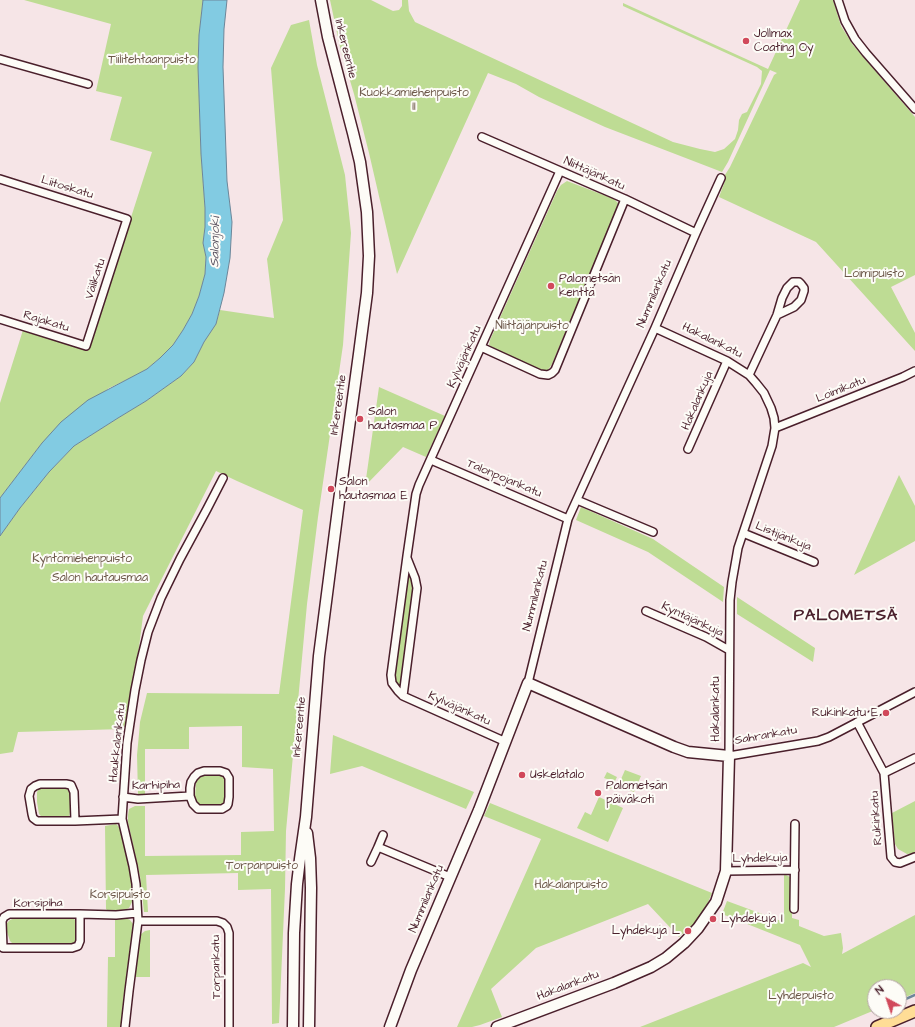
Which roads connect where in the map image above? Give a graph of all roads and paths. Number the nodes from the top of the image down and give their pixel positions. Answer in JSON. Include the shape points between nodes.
{"nodes":[{"id":1,"x":321,"y":0,"type":"edge"},
{"id":2,"x":838,"y":0,"type":"edge"},
{"id":3,"x":0,"y":59,"type":"edge"},
{"id":4,"x":88,"y":84,"type":"dead end"},
{"id":5,"x":915,"y":109,"type":"edge"},
{"id":6,"x":482,"y":137,"type":"dead end"},
{"id":7,"x":560,"y":171,"type":"junction"},
{"id":8,"x":721,"y":178,"type":"dead end"},
{"id":9,"x":0,"y":179,"type":"edge"},
{"id":10,"x":625,"y":199,"type":"junction"},
{"id":11,"x":127,"y":219,"type":"joint"},
{"id":12,"x":696,"y":233,"type":"junction"},
{"id":13,"x":778,"y":315,"type":"junction"},
{"id":14,"x":0,"y":319,"type":"edge"},
{"id":15,"x":655,"y":328,"type":"junction"},
{"id":16,"x":86,"y":346,"type":"joint"},
{"id":17,"x":481,"y":348,"type":"junction"},
{"id":18,"x":727,"y":361,"type":"junction"},
{"id":19,"x":915,"y":371,"type":"edge"},
{"id":20,"x":749,"y":375,"type":"junction"},
{"id":21,"x":775,"y":428,"type":"junction"},
{"id":22,"x":688,"y":449,"type":"dead end"},
{"id":23,"x":431,"y":460,"type":"junction"},
{"id":24,"x":223,"y":478,"type":"dead end"},
{"id":25,"x":577,"y":500,"type":"junction"},
{"id":26,"x":568,"y":519,"type":"junction"},
{"id":27,"x":653,"y":532,"type":"dead end"},
{"id":28,"x":743,"y":533,"type":"junction"},
{"id":29,"x":407,"y":556,"type":"junction"},
{"id":30,"x":814,"y":562,"type":"dead end"},
{"id":31,"x":646,"y":610,"type":"dead end"},
{"id":32,"x":729,"y":650,"type":"junction"},
{"id":33,"x":528,"y":683,"type":"junction"},
{"id":34,"x":915,"y":692,"type":"edge"},
{"id":35,"x":403,"y":696,"type":"junction"},
{"id":36,"x":857,"y":722,"type":"junction"},
{"id":37,"x":506,"y":742,"type":"junction"},
{"id":38,"x":729,"y":756,"type":"junction"},
{"id":39,"x":915,"y":758,"type":"edge"},
{"id":40,"x":884,"y":773,"type":"junction"},
{"id":41,"x":190,"y":796,"type":"junction"},
{"id":42,"x":123,"y":797,"type":"junction"},
{"id":43,"x":306,"y":817,"type":"junction"},
{"id":44,"x":122,"y":819,"type":"junction"},
{"id":45,"x":75,"y":821,"type":"junction"},
{"id":46,"x":795,"y":824,"type":"dead end"},
{"id":47,"x":383,"y":835,"type":"dead end"},
{"id":48,"x":378,"y":847,"type":"junction"},
{"id":49,"x":915,"y":857,"type":"edge"},
{"id":50,"x":371,"y":862,"type":"dead end"},
{"id":51,"x":795,"y":870,"type":"junction"},
{"id":52,"x":726,"y":871,"type":"junction"},
{"id":53,"x":450,"y":877,"type":"junction"},
{"id":54,"x":794,"y":909,"type":"dead end"},
{"id":55,"x":137,"y":913,"type":"junction"},
{"id":56,"x":80,"y":914,"type":"junction"},
{"id":57,"x":138,"y":921,"type":"junction"},
{"id":58,"x":2,"y":948,"type":"edge"},
{"id":59,"x":915,"y":1011,"type":"edge"},
{"id":60,"x":125,"y":1027,"type":"edge"},
{"id":61,"x":229,"y":1027,"type":"edge"},
{"id":62,"x":293,"y":1027,"type":"edge"},
{"id":63,"x":309,"y":1027,"type":"edge"},
{"id":64,"x":390,"y":1027,"type":"edge"},
{"id":65,"x":497,"y":1027,"type":"edge"},
{"id":66,"x":877,"y":1027,"type":"edge"}],
"edges":[{"from":1,"to":43,"type":"street","name":"Inkereentie","via":[[360,162],[367,212],[369,256],[367,293],[319,656]]},
{"from":2,"to":5,"type":"street","via":[[844,21],[855,39]]},
{"from":3,"to":4,"type":"street"},
{"from":6,"to":7,"type":"street","name":"Niittäjänkatu"},
{"from":7,"to":10,"type":"street","name":"Niittäjänkatu"},
{"from":7,"to":17,"type":"street","name":"Kylväjänkatu"},
{"from":8,"to":12,"type":"street","name":"Nummilankatu"},
{"from":9,"to":11,"type":"street","name":"Liitoskatu"},
{"from":10,"to":12,"type":"street","name":"Niittäjänkatu"},
{"from":10,"to":17,"type":"street","via":[[555,370],[548,375],[540,374]]},
{"from":11,"to":16,"type":"street","name":"Välikatu"},
{"from":12,"to":15,"type":"street","name":"Nummilankatu"},
{"from":13,"to":13,"type":"street","via":[[782,298],[790,284],[801,284],[804,291],[801,300],[794,308]]},
{"from":13,"to":20,"type":"street"},
{"from":14,"to":16,"type":"street","name":"Rajakatu"},
{"from":15,"to":18,"type":"street","name":"Hakalankatu"},
{"from":15,"to":25,"type":"street","name":"Nummilankatu"},
{"from":17,"to":23,"type":"street","name":"Kylväjänkatu"},
{"from":18,"to":20,"type":"street","name":"Hakalankatu"},
{"from":18,"to":22,"type":"street","name":"Hakalankuja"},
{"from":19,"to":21,"type":"street","name":"Loimikatu"},
{"from":20,"to":21,"type":"street","name":"Hakalankatu","via":[[768,401]]},
{"from":21,"to":28,"type":"street","name":"Hakalankatu","via":[[772,446]]},
{"from":23,"to":26,"type":"street","name":"Talonpojankatu"},
{"from":23,"to":29,"type":"street","name":"Kylväjänkatu","via":[[416,494]]},
{"from":24,"to":42,"type":"street","name":"Haukkalankatu","via":[[179,561],[148,632],[127,743]]},
{"from":25,"to":26,"type":"street","name":"Nummilankatu"},
{"from":25,"to":27,"type":"street"},
{"from":26,"to":33,"type":"street","name":"Nummilankatu"},
{"from":28,"to":30,"type":"street","name":"Listijänkuja"},
{"from":28,"to":32,"type":"street","name":"Hakalankatu","via":[[732,582]]},
{"from":29,"to":35,"type":"street","name":"Kylväjänkatu","via":[[417,588]]},
{"from":29,"to":35,"type":"street","name":"Kylväjänkatu","via":[[391,675],[392,683]]},
{"from":31,"to":32,"type":"street","name":"Kyntäjänkuja"},
{"from":32,"to":38,"type":"street","name":"Hakalankatu"},
{"from":33,"to":37,"type":"street","name":"Nummilankatu"},
{"from":33,"to":38,"type":"street","name":"Sahrankatu","via":[[674,747],[688,752]]},
{"from":34,"to":36,"type":"street","name":"Sahrankatu"},
{"from":35,"to":37,"type":"street","name":"Kylväjänkatu"},
{"from":36,"to":38,"type":"street","name":"Sahrankatu","via":[[834,735],[818,740]]},
{"from":36,"to":40,"type":"street","name":"Rukinkatu"},
{"from":37,"to":53,"type":"street","name":"Nummilankatu"},
{"from":38,"to":52,"type":"street","name":"Hakalankatu"},
{"from":39,"to":40,"type":"street","name":"Rukinkatu"},
{"from":40,"to":49,"type":"street","name":"Rukinkatu","via":[[891,857],[900,863]]},
{"from":41,"to":41,"type":"street","name":"Karhipiha","via":[[198,809],[225,808],[229,797],[229,778],[226,773],[220,771],[198,773],[191,782]]},
{"from":41,"to":42,"type":"street","name":"Karhipiha","via":[[138,799]]},
{"from":42,"to":44,"type":"street","name":"Haukkalankatu"},
{"from":43,"to":62,"type":"street","name":"Inkereentie","via":[[295,919]]},
{"from":43,"to":63,"type":"street","name":"Inkereentie","via":[[311,888]]},
{"from":44,"to":45,"type":"street"},
{"from":44,"to":55,"type":"street","name":"Haukkalankatu","via":[[136,884]]},
{"from":45,"to":45,"type":"street","via":[[37,821],[32,814],[29,796],[31,789],[40,784],[71,785],[74,792]]},
{"from":46,"to":51,"type":"street","name":"Lyhdekuja"},
{"from":47,"to":48,"type":"street"},
{"from":48,"to":50,"type":"street"},
{"from":48,"to":53,"type":"street"},
{"from":51,"to":52,"type":"street","name":"Lyhdekuja"},
{"from":51,"to":54,"type":"street","name":"Lyhdekuja"},
{"from":52,"to":65,"type":"street","name":"Hakalankatu","via":[[716,902],[698,928],[666,958],[641,972]]},
{"from":53,"to":64,"type":"street","name":"Nummilankatu"},
{"from":55,"to":56,"type":"street","name":"Korsipiha"},
{"from":55,"to":57,"type":"street","name":"Haukkalankatu"},
{"from":56,"to":58,"type":"street","name":"Korsipiha","via":[[9,914],[2,921]]},
{"from":56,"to":58,"type":"street","name":"Korsipiha","via":[[78,946]]},
{"from":57,"to":60,"type":"street","name":"Haukkalankatu"},
{"from":57,"to":61,"type":"street","name":"Torpankatu","via":[[217,921],[227,927]]},
{"from":59,"to":66,"type":"main road"}]}
